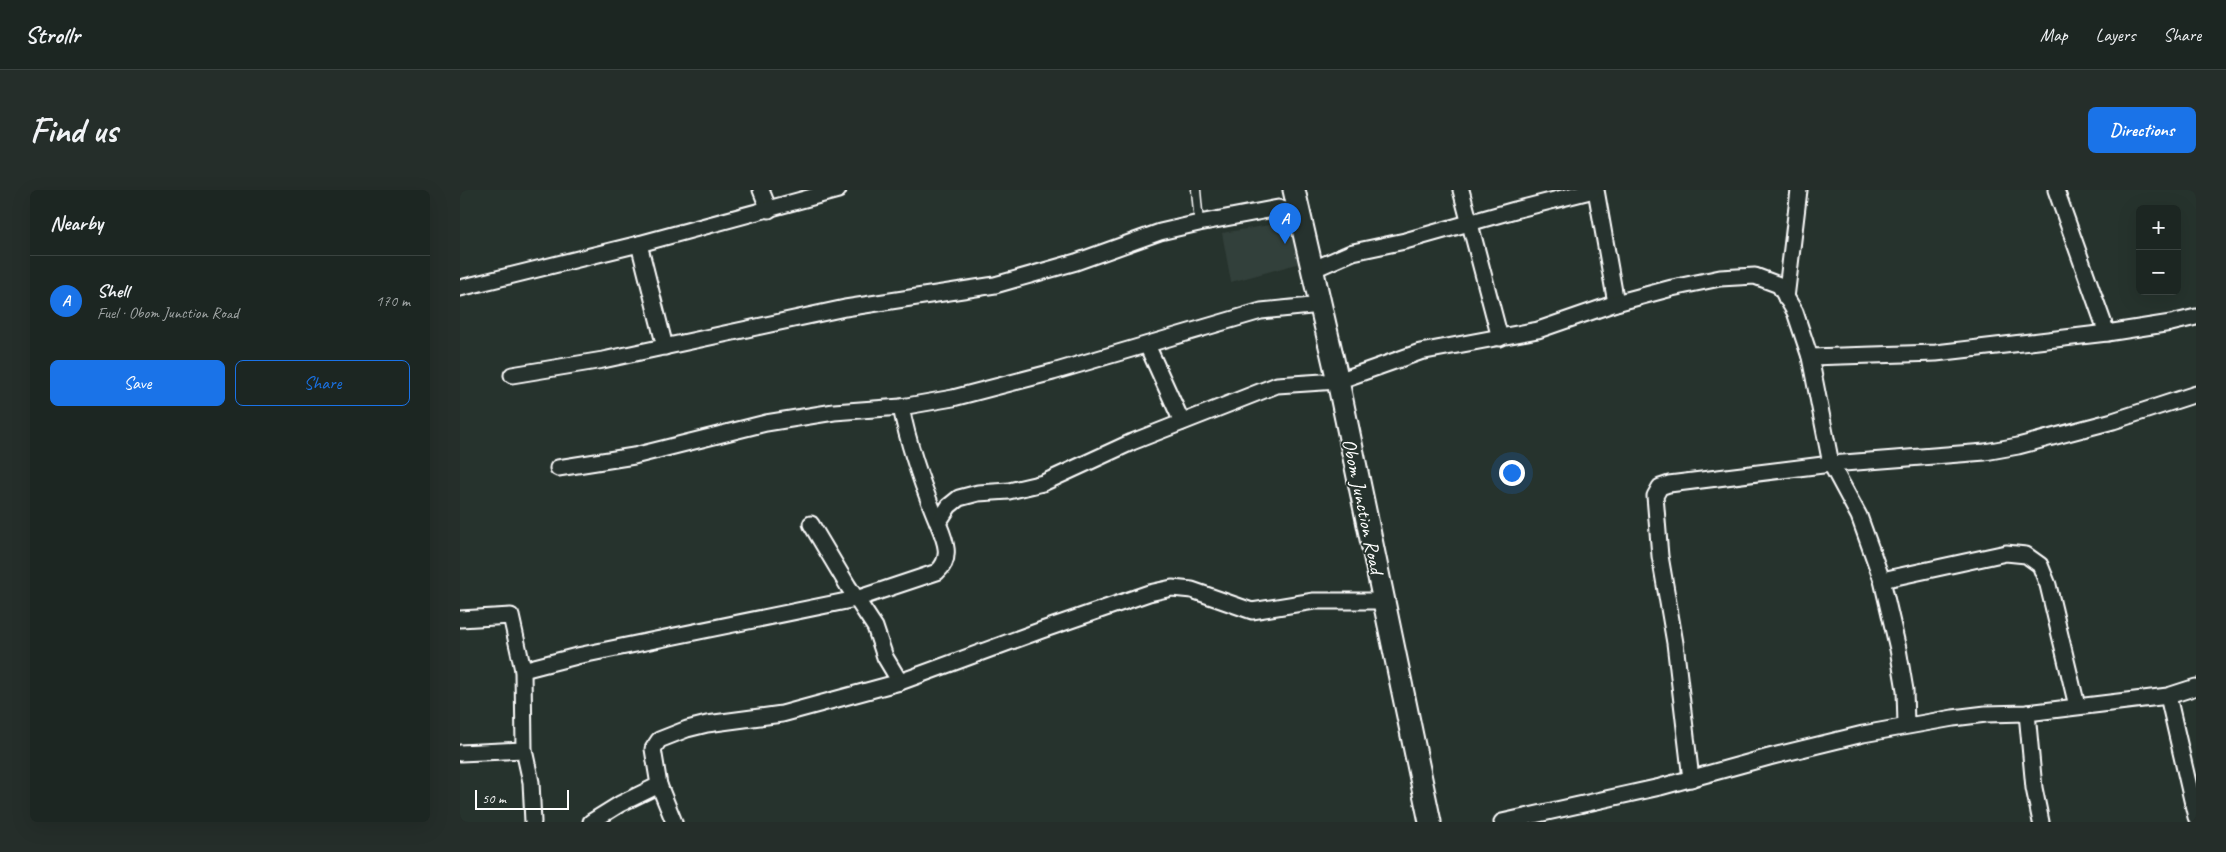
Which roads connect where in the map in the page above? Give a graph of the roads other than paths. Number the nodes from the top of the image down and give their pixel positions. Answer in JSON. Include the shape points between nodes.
{"nodes":[{"id":1,"x":761,"y":190,"type":"edge"},
{"id":2,"x":838,"y":190,"type":"edge"},
{"id":3,"x":1196,"y":190,"type":"edge"},
{"id":4,"x":1294,"y":190,"type":"edge"},
{"id":5,"x":1461,"y":190,"type":"edge"},
{"id":6,"x":1595,"y":190,"type":"edge"},
{"id":7,"x":1799,"y":190,"type":"edge"},
{"id":8,"x":2056,"y":190,"type":"edge"},
{"id":9,"x":769,"y":210,"type":"junction"},
{"id":10,"x":1298,"y":214,"type":"junction"},
{"id":11,"x":1200,"y":223,"type":"junction"},
{"id":12,"x":1471,"y":224,"type":"junction"},
{"id":13,"x":638,"y":244,"type":"junction"},
{"id":14,"x":1314,"y":269,"type":"junction"},
{"id":15,"x":460,"y":288,"type":"edge"},
{"id":16,"x":1786,"y":298,"type":"junction"},
{"id":17,"x":1616,"y":303,"type":"junction"},
{"id":18,"x":1321,"y":306,"type":"junction"},
{"id":19,"x":2196,"y":317,"type":"edge"},
{"id":20,"x":2107,"y":333,"type":"junction"},
{"id":21,"x":1500,"y":338,"type":"junction"},
{"id":22,"x":1147,"y":344,"type":"junction"},
{"id":23,"x":665,"y":348,"type":"junction"},
{"id":24,"x":1810,"y":357,"type":"junction"},
{"id":25,"x":512,"y":375,"type":"dead end"},
{"id":26,"x":1338,"y":381,"type":"junction"},
{"id":27,"x":2196,"y":394,"type":"edge"},
{"id":28,"x":901,"y":407,"type":"junction"},
{"id":29,"x":1182,"y":422,"type":"junction"},
{"id":30,"x":1831,"y":464,"type":"junction"},
{"id":31,"x":558,"y":468,"type":"dead end"},
{"id":32,"x":938,"y":523,"type":"junction"},
{"id":33,"x":811,"y":524,"type":"dead end"},
{"id":34,"x":1882,"y":580,"type":"junction"},
{"id":35,"x":856,"y":599,"type":"junction"},
{"id":36,"x":1383,"y":601,"type":"junction"},
{"id":37,"x":460,"y":619,"type":"edge"},
{"id":38,"x":523,"y":670,"type":"junction"},
{"id":39,"x":900,"y":682,"type":"junction"},
{"id":40,"x":2196,"y":687,"type":"edge"},
{"id":41,"x":2168,"y":696,"type":"junction"},
{"id":42,"x":2077,"y":706,"type":"junction"},
{"id":43,"x":2027,"y":713,"type":"junction"},
{"id":44,"x":1906,"y":725,"type":"junction"},
{"id":45,"x":524,"y":750,"type":"junction"},
{"id":46,"x":460,"y":753,"type":"edge"},
{"id":47,"x":1692,"y":779,"type":"junction"},
{"id":48,"x":659,"y":785,"type":"junction"},
{"id":49,"x":2196,"y":817,"type":"edge"},
{"id":50,"x":533,"y":822,"type":"edge"},
{"id":51,"x":591,"y":822,"type":"edge"},
{"id":52,"x":674,"y":822,"type":"edge"},
{"id":53,"x":1430,"y":822,"type":"edge"},
{"id":54,"x":1502,"y":822,"type":"edge"},
{"id":55,"x":2041,"y":822,"type":"edge"}],
"edges":[{"from":1,"to":9,"type":"street"},
{"from":2,"to":9,"type":"street"},
{"from":3,"to":11,"type":"lane"},
{"from":4,"to":10,"type":"main road","name":"Obom Junction Road"},
{"from":5,"to":12,"type":"street"},
{"from":6,"to":12,"type":"street"},
{"from":6,"to":17,"type":"street"},
{"from":7,"to":16,"type":"street"},
{"from":8,"to":20,"type":"street"},
{"from":9,"to":13,"type":"street"},
{"from":10,"to":11,"type":"street","via":[[1278,208]]},
{"from":10,"to":14,"type":"main road","name":"Obom Junction Road"},
{"from":11,"to":23,"type":"street","via":[[1160,232],[1076,262],[995,285],[844,308]]},
{"from":12,"to":14,"type":"street","via":[[1353,252]]},
{"from":12,"to":21,"type":"street"},
{"from":13,"to":15,"type":"street"},
{"from":13,"to":23,"type":"street"},
{"from":14,"to":18,"type":"main road","name":"Obom Junction Road"},
{"from":16,"to":17,"type":"street","via":[[1779,285],[1755,276],[1720,278]]},
{"from":16,"to":24,"type":"street","via":[[1795,312]]},
{"from":17,"to":21,"type":"street","via":[[1547,327]]},
{"from":18,"to":22,"type":"street","via":[[1261,311]]},
{"from":18,"to":26,"type":"main road","name":"Obom Junction Road"},
{"from":19,"to":20,"type":"street"},
{"from":20,"to":24,"type":"street","via":[[1936,353]]},
{"from":21,"to":26,"type":"street","via":[[1420,352]]},
{"from":22,"to":28,"type":"street","via":[[1008,384]]},
{"from":22,"to":29,"type":"street"},
{"from":23,"to":25,"type":"street"},
{"from":24,"to":30,"type":"street"},
{"from":26,"to":29,"type":"street","via":[[1277,385]]},
{"from":26,"to":36,"type":"main road","name":"Obom Junction Road"},
{"from":27,"to":30,"type":"street","via":[[2113,421],[2018,446],[1985,452]]},
{"from":28,"to":31,"type":"street","via":[[834,412],[766,424],[634,456]]},
{"from":28,"to":32,"type":"street","via":[[907,438]]},
{"from":29,"to":32,"type":"street","via":[[1043,483],[959,498],[949,506]]},
{"from":30,"to":34,"type":"street","via":[[1859,516]]},
{"from":30,"to":47,"type":"street","via":[[1669,484],[1660,487],[1656,496],[1660,556]]},
{"from":32,"to":35,"type":"street","via":[[947,546],[943,567],[937,572]]},
{"from":33,"to":35,"type":"street"},
{"from":34,"to":42,"type":"street","via":[[2006,553],[2026,555],[2040,565],[2048,585]]},
{"from":34,"to":44,"type":"street","via":[[1900,657]]},
{"from":35,"to":38,"type":"street"},
{"from":35,"to":39,"type":"street","via":[[875,627],[885,657]]},
{"from":36,"to":39,"type":"street","via":[[1314,601],[1252,611],[1192,590],[1172,588],[1149,593]]},
{"from":36,"to":53,"type":"main road","name":"Obom Junction Road"},
{"from":37,"to":38,"type":"street","via":[[511,616]]},
{"from":38,"to":45,"type":"street"},
{"from":39,"to":48,"type":"street","via":[[789,712],[706,724],[669,735],[658,740],[653,749]]},
{"from":40,"to":41,"type":"street"},
{"from":41,"to":42,"type":"street"},
{"from":41,"to":49,"type":"street"},
{"from":42,"to":43,"type":"street"},
{"from":43,"to":44,"type":"street","via":[[1986,714]]},
{"from":43,"to":55,"type":"street","via":[[2034,788]]},
{"from":44,"to":47,"type":"street","via":[[1787,752]]},
{"from":45,"to":46,"type":"street"},
{"from":45,"to":50,"type":"street"},
{"from":47,"to":54,"type":"street"},
{"from":48,"to":51,"type":"street"},
{"from":48,"to":52,"type":"street"}]}
